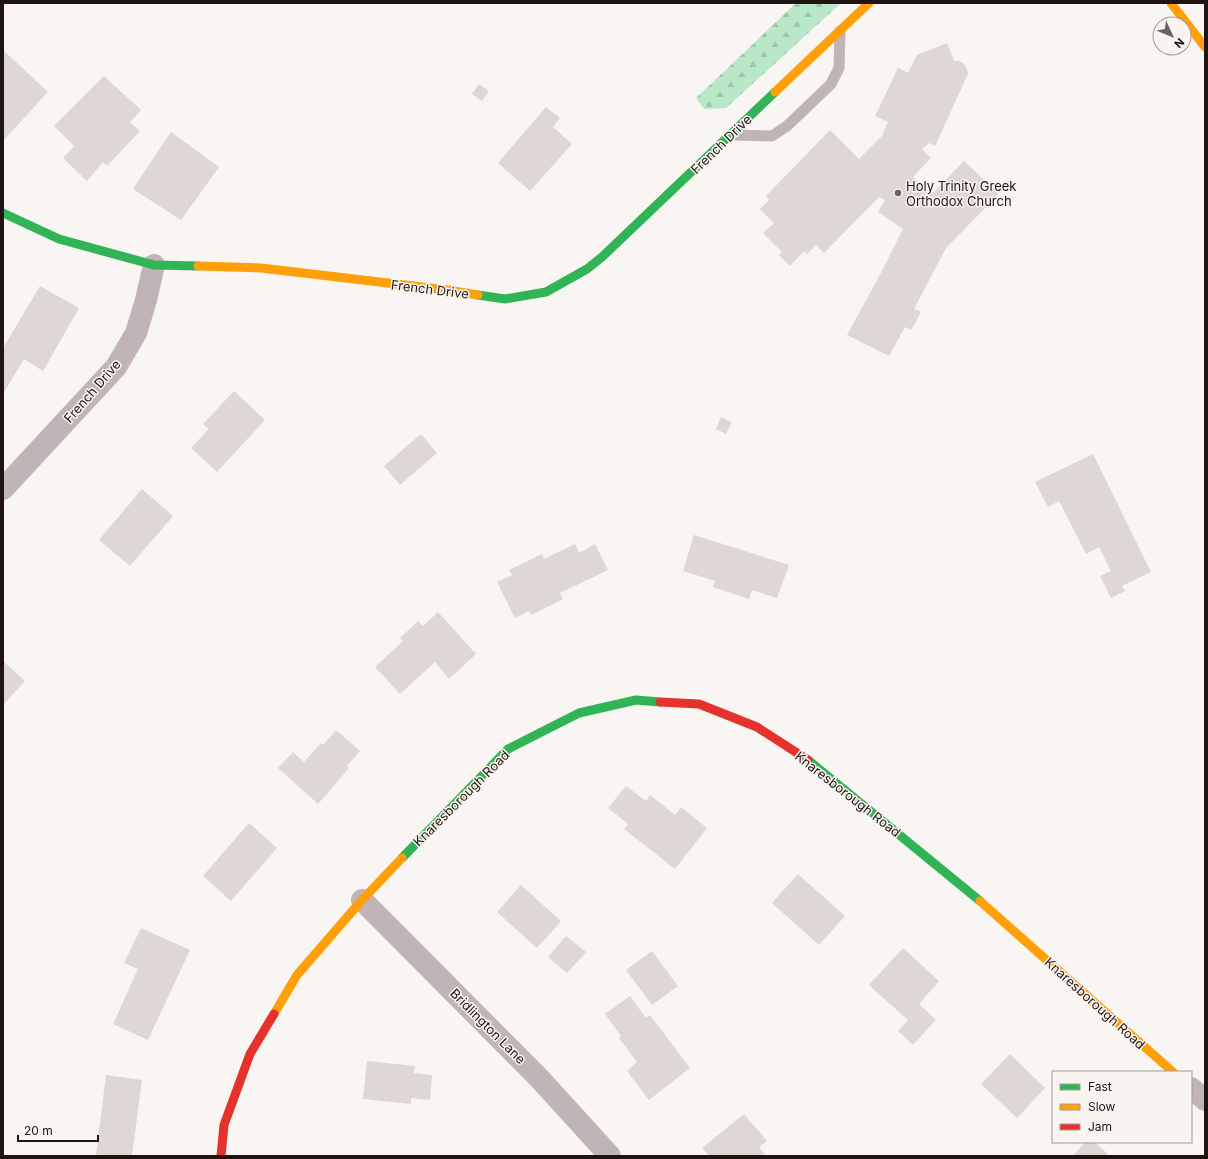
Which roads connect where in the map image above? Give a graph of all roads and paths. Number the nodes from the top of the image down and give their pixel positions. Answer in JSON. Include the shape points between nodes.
{"nodes":[{"id":1,"x":870,"y":3,"type":"edge"},
{"id":2,"x":1171,"y":3,"type":"edge"},
{"id":3,"x":840,"y":31,"type":"junction"},
{"id":4,"x":1205,"y":47,"type":"edge"},
{"id":5,"x":730,"y":135,"type":"junction"},
{"id":6,"x":3,"y":213,"type":"edge"},
{"id":7,"x":154,"y":265,"type":"junction"},
{"id":8,"x":3,"y":489,"type":"edge"},
{"id":9,"x":362,"y":900,"type":"junction"},
{"id":10,"x":1172,"y":1071,"type":"edge"},
{"id":11,"x":1192,"y":1089,"type":"edge"},
{"id":12,"x":1205,"y":1100,"type":"edge"},
{"id":13,"x":221,"y":1156,"type":"edge"},
{"id":14,"x":610,"y":1156,"type":"edge"}],
"edges":[{"from":1,"to":3,"type":"street","name":"French Drive"},
{"from":2,"to":4,"type":"street"},
{"from":3,"to":5,"type":"street","name":"French Drive"},
{"from":3,"to":5,"type":"lane","via":[[839,68],[831,84],[787,126],[772,136]]},
{"from":5,"to":7,"type":"street","name":"French Drive","via":[[602,257],[587,269],[546,292],[505,299],[261,268]]},
{"from":6,"to":7,"type":"street","via":[[59,240]]},
{"from":7,"to":8,"type":"street","name":"French Drive","via":[[136,333],[116,367]]},
{"from":9,"to":10,"type":"street","name":"Knaresborough Road","via":[[508,749],[579,713],[636,700],[699,704],[757,727],[812,763],[969,891]]},
{"from":9,"to":13,"type":"street","name":"Knaresborough Road","via":[[297,975],[250,1054],[224,1125]]},
{"from":9,"to":14,"type":"street","name":"Bridlington Lane","via":[[539,1078]]},
{"from":11,"to":12,"type":"street"}]}
